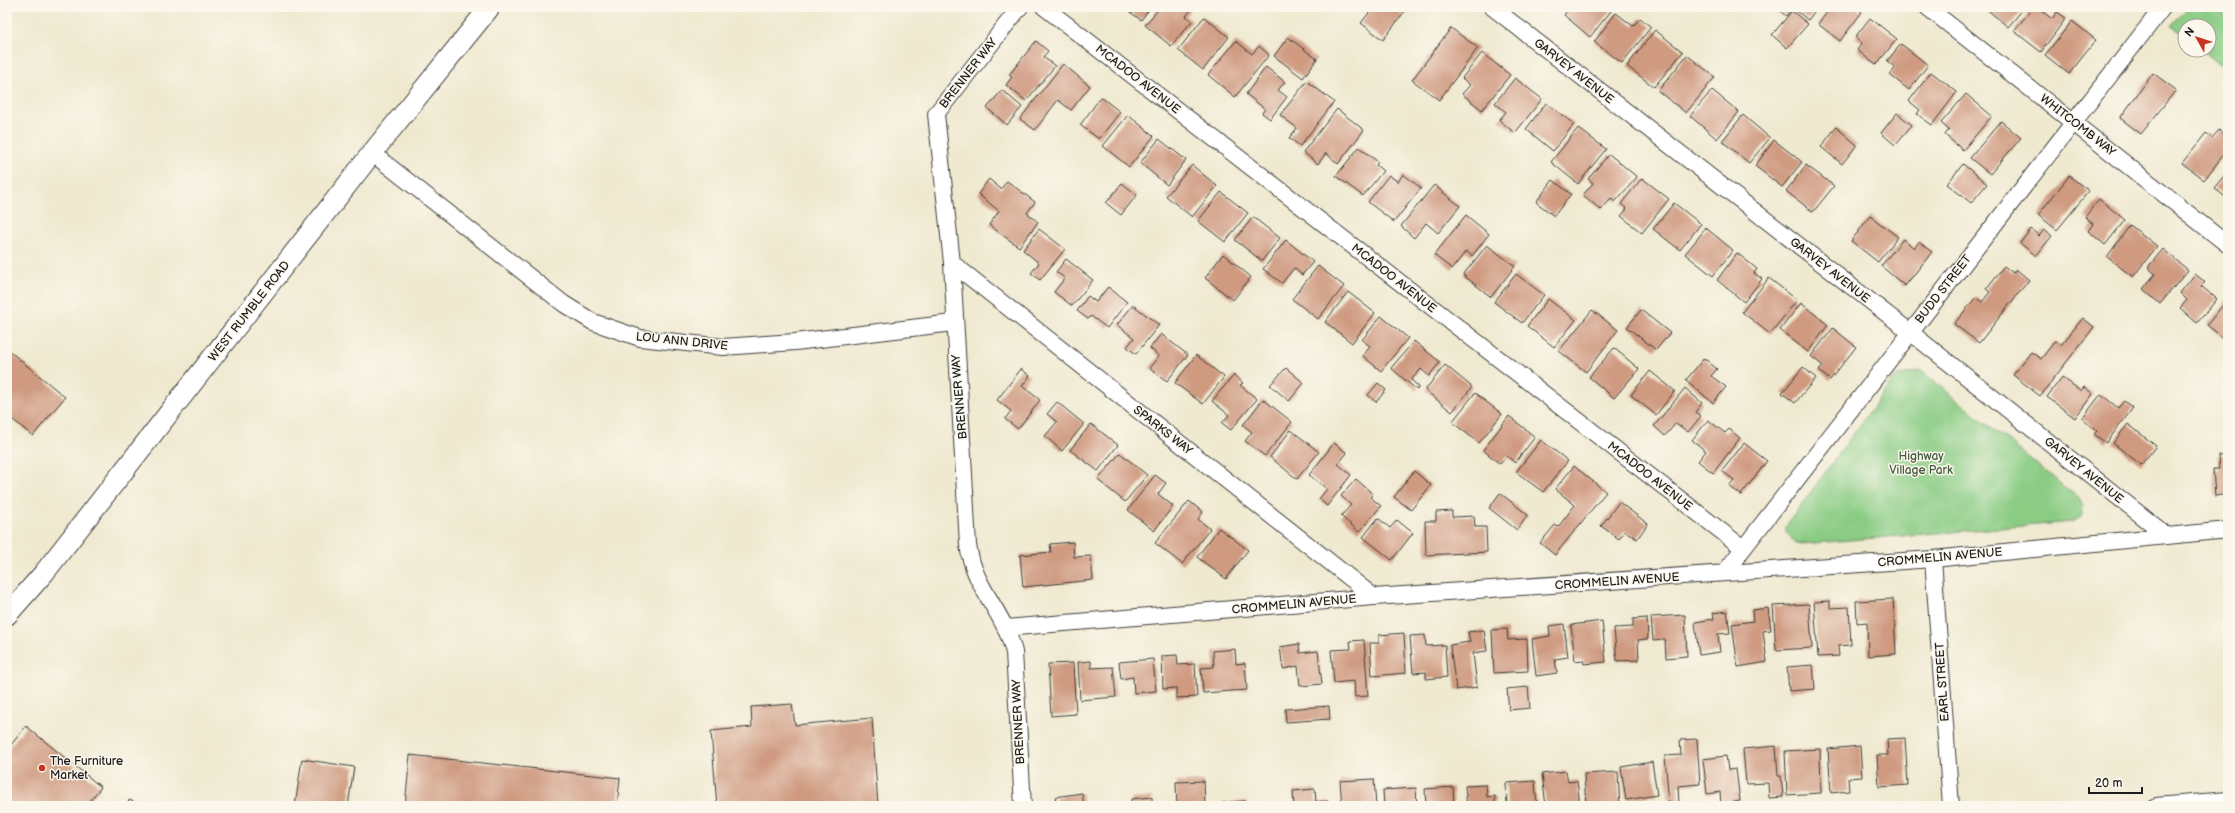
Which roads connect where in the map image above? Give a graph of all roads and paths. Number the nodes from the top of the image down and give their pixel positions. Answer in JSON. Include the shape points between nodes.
{"nodes":[{"id":1,"x":490,"y":7,"type":"edge"},
{"id":2,"x":1020,"y":7,"type":"edge"},
{"id":3,"x":1044,"y":7,"type":"edge"},
{"id":4,"x":1492,"y":7,"type":"edge"},
{"id":5,"x":1927,"y":7,"type":"edge"},
{"id":6,"x":2163,"y":7,"type":"edge"},
{"id":7,"x":2074,"y":121,"type":"junction"},
{"id":8,"x":372,"y":153,"type":"junction"},
{"id":9,"x":2228,"y":245,"type":"edge"},
{"id":10,"x":952,"y":263,"type":"junction"},
{"id":11,"x":953,"y":323,"type":"junction"},
{"id":12,"x":1910,"y":332,"type":"junction"},
{"id":13,"x":2228,"y":530,"type":"edge"},
{"id":14,"x":2166,"y":535,"type":"junction"},
{"id":15,"x":1743,"y":548,"type":"junction"},
{"id":16,"x":1933,"y":559,"type":"junction"},
{"id":17,"x":1725,"y":572,"type":"junction"},
{"id":18,"x":1374,"y":597,"type":"junction"},
{"id":19,"x":7,"y":615,"type":"edge"},
{"id":20,"x":1006,"y":628,"type":"junction"},
{"id":21,"x":2228,"y":800,"type":"edge"},
{"id":22,"x":1023,"y":806,"type":"edge"},
{"id":23,"x":1951,"y":806,"type":"edge"},
{"id":24,"x":2156,"y":806,"type":"edge"}],
"edges":[{"from":1,"to":8,"type":"street","name":"WEST RUMBLE ROAD"},
{"from":2,"to":10,"type":"street","name":"BRENNER WAY","via":[[936,114]]},
{"from":3,"to":15,"type":"street","name":"MCADOO AVENUE"},
{"from":4,"to":12,"type":"street","name":"GARVEY AVENUE"},
{"from":5,"to":7,"type":"street","name":"WHITCOMB WAY"},
{"from":6,"to":7,"type":"street","name":"BUDD STREET"},
{"from":7,"to":9,"type":"street","name":"WHITCOMB WAY"},
{"from":7,"to":12,"type":"street","name":"BUDD STREET"},
{"from":8,"to":11,"type":"street","name":"LOU ANN DRIVE","via":[[564,304],[593,322],[617,332],[640,338],[723,347],[795,342]]},
{"from":8,"to":19,"type":"street","name":"WEST RUMBLE ROAD","via":[[44,573]]},
{"from":10,"to":11,"type":"street","name":"BRENNER WAY"},
{"from":10,"to":18,"type":"street","name":"SPARKS WAY"},
{"from":11,"to":20,"type":"street","name":"BRENNER WAY","via":[[971,563],[978,582]]},
{"from":12,"to":14,"type":"street","name":"GARVEY AVENUE"},
{"from":12,"to":15,"type":"street","name":"BUDD STREET"},
{"from":13,"to":14,"type":"street","name":"CROMMELIN AVENUE"},
{"from":14,"to":16,"type":"street","name":"CROMMELIN AVENUE"},
{"from":15,"to":17,"type":"street","name":"BUDD STREET"},
{"from":16,"to":17,"type":"street","name":"CROMMELIN AVENUE"},
{"from":16,"to":23,"type":"street","name":"EARL STREET"},
{"from":17,"to":18,"type":"street","name":"CROMMELIN AVENUE"},
{"from":18,"to":20,"type":"street","name":"CROMMELIN AVENUE"},
{"from":20,"to":22,"type":"street","name":"BRENNER WAY","via":[[1014,652]]},
{"from":21,"to":24,"type":"street"}]}
